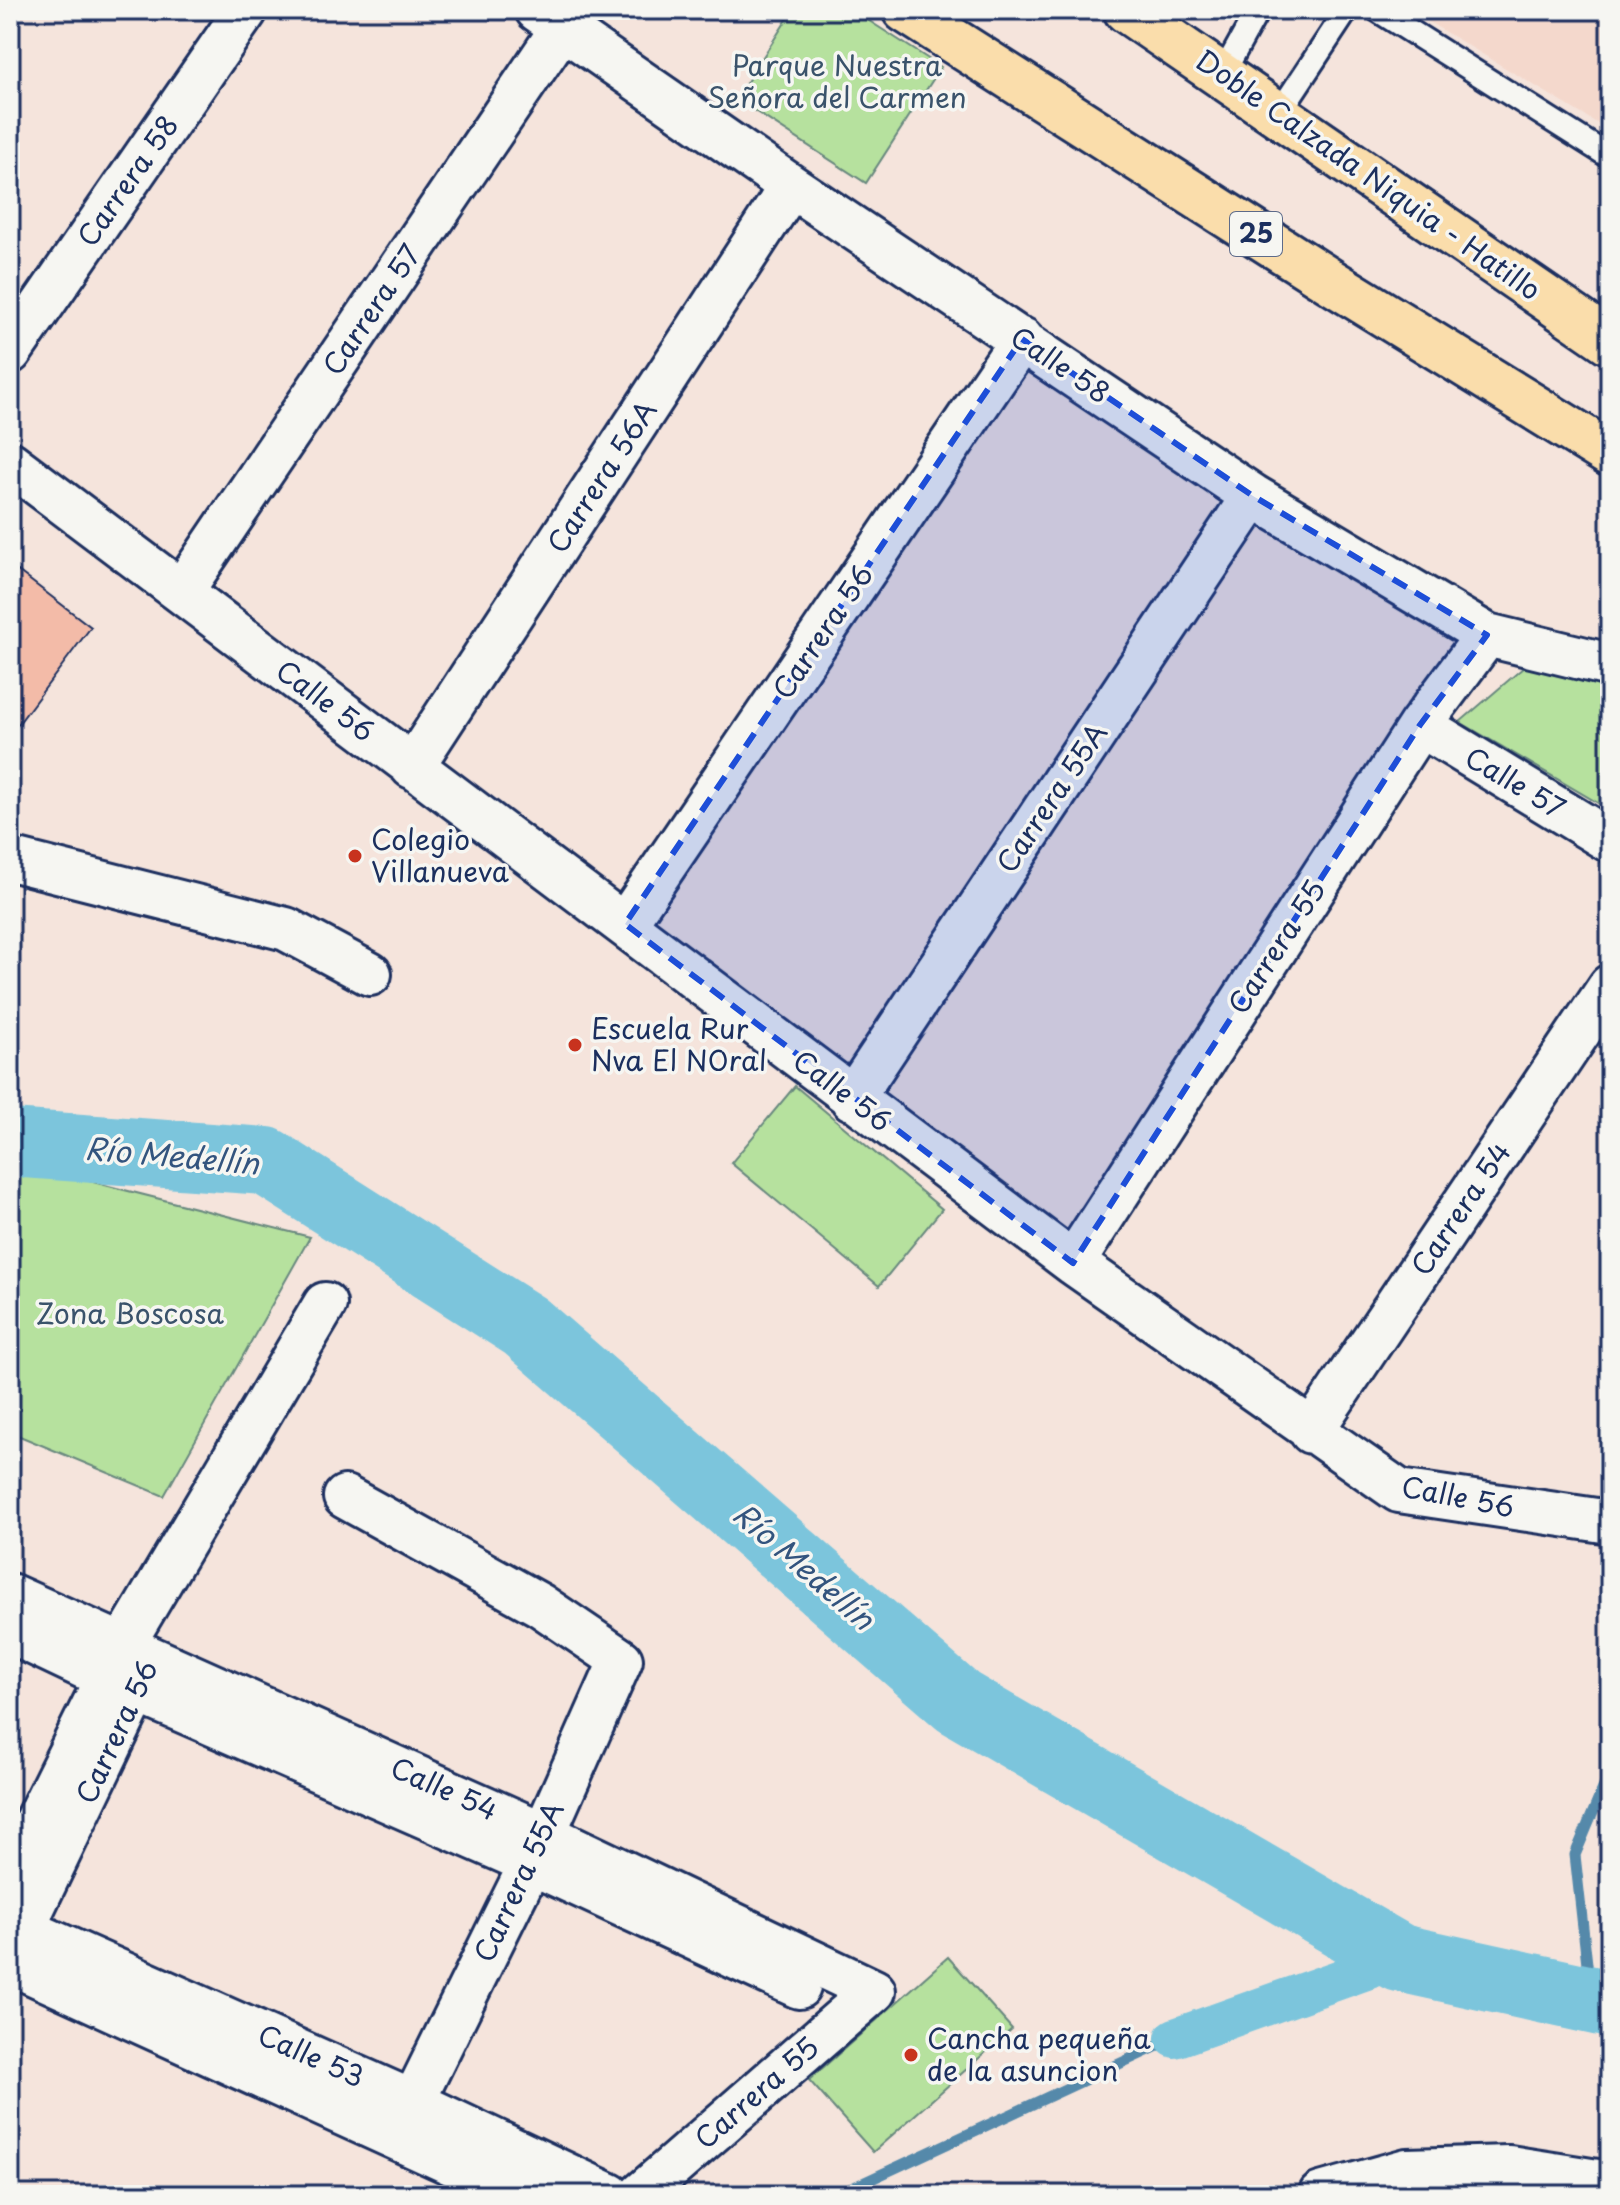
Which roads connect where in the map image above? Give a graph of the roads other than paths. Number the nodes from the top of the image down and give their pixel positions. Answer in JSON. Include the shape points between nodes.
{"nodes":[{"id":1,"x":246,"y":10,"type":"edge"},
{"id":2,"x":905,"y":10,"type":"edge"},
{"id":3,"x":1126,"y":10,"type":"edge"},
{"id":4,"x":1258,"y":10,"type":"edge"},
{"id":5,"x":1347,"y":10,"type":"edge"},
{"id":6,"x":1377,"y":10,"type":"edge"},
{"id":7,"x":549,"y":19,"type":"edge"},
{"id":8,"x":1222,"y":75,"type":"junction"},
{"id":9,"x":1279,"y":113,"type":"junction"},
{"id":10,"x":1610,"y":157,"type":"edge"},
{"id":11,"x":791,"y":186,"type":"junction"},
{"id":12,"x":1022,"y":339,"type":"junction"},
{"id":13,"x":1610,"y":342,"type":"edge"},
{"id":14,"x":10,"y":352,"type":"edge"},
{"id":15,"x":1610,"y":454,"type":"edge"},
{"id":16,"x":10,"y":463,"type":"edge"},
{"id":17,"x":1253,"y":496,"type":"junction"},
{"id":18,"x":182,"y":591,"type":"junction"},
{"id":19,"x":1487,"y":635,"type":"junction"},
{"id":20,"x":1610,"y":665,"type":"edge"},
{"id":21,"x":1420,"y":725,"type":"junction"},
{"id":22,"x":412,"y":767,"type":"junction"},
{"id":23,"x":1610,"y":841,"type":"edge"},
{"id":24,"x":10,"y":859,"type":"edge"},
{"id":25,"x":625,"y":924,"type":"junction"},
{"id":26,"x":370,"y":974,"type":"dead end"},
{"id":27,"x":1610,"y":986,"type":"edge"},
{"id":28,"x":852,"y":1099,"type":"junction"},
{"id":29,"x":1073,"y":1263,"type":"junction"},
{"id":30,"x":325,"y":1304,"type":"dead end"},
{"id":31,"x":1311,"y":1432,"type":"junction"},
{"id":32,"x":345,"y":1497,"type":"dead end"},
{"id":33,"x":1610,"y":1522,"type":"edge"},
{"id":34,"x":10,"y":1595,"type":"edge"},
{"id":35,"x":10,"y":1632,"type":"edge"},
{"id":36,"x":130,"y":1668,"type":"junction"},
{"id":37,"x":537,"y":1848,"type":"junction"},
{"id":38,"x":10,"y":1873,"type":"edge"},
{"id":39,"x":13,"y":1942,"type":"edge"},
{"id":40,"x":862,"y":2001,"type":"joint"},
{"id":41,"x":413,"y":2102,"type":"junction"},
{"id":42,"x":1610,"y":2184,"type":"edge"},
{"id":43,"x":521,"y":2195,"type":"edge"},
{"id":44,"x":610,"y":2195,"type":"edge"},
{"id":45,"x":640,"y":2195,"type":"edge"},
{"id":46,"x":1321,"y":2195,"type":"edge"}],
"edges":[{"from":1,"to":14,"type":"street","name":"Carrera 58"},
{"from":2,"to":15,"type":"highway","number":"25"},
{"from":3,"to":8,"type":"highway","name":"Doble Calzada Niquia - Hatillo"},
{"from":4,"to":8,"type":"lane"},
{"from":5,"to":9,"type":"lane"},
{"from":6,"to":10,"type":"lane"},
{"from":7,"to":11,"type":"street","name":"Calle 58"},
{"from":7,"to":18,"type":"street","name":"Carrera 57"},
{"from":8,"to":9,"type":"highway","name":"Doble Calzada Niquia - Hatillo"},
{"from":9,"to":13,"type":"highway","name":"Doble Calzada Niquia - Hatillo"},
{"from":11,"to":12,"type":"street","name":"Calle 58"},
{"from":11,"to":22,"type":"street","name":"Carrera 56A"},
{"from":12,"to":17,"type":"street","name":"Calle 58"},
{"from":12,"to":25,"type":"street","name":"Carrera 56"},
{"from":16,"to":18,"type":"street","name":"Calle 56"},
{"from":17,"to":19,"type":"street","name":"Calle 58"},
{"from":17,"to":28,"type":"street","name":"Carrera 55A"},
{"from":18,"to":22,"type":"street","name":"Calle 56"},
{"from":19,"to":20,"type":"street","name":"Calle 58"},
{"from":19,"to":21,"type":"street","name":"Carrera 55"},
{"from":21,"to":23,"type":"street","name":"Calle 57"},
{"from":21,"to":29,"type":"street","name":"Carrera 55"},
{"from":22,"to":25,"type":"street","name":"Calle 56"},
{"from":24,"to":26,"type":"street","via":[[286,929]]},
{"from":25,"to":28,"type":"street","name":"Calle 56"},
{"from":27,"to":31,"type":"street","name":"Carrera 54"},
{"from":28,"to":29,"type":"street","name":"Calle 56"},
{"from":29,"to":31,"type":"street","name":"Calle 56"},
{"from":30,"to":36,"type":"street","name":"Carrera 56","via":[[209,1503]]},
{"from":31,"to":33,"type":"street","name":"Calle 56","via":[[1399,1491]]},
{"from":32,"to":37,"type":"street","name":"Carrera 55A","via":[[540,1605],[621,1660]]},
{"from":34,"to":36,"type":"street","name":"Calle 54"},
{"from":35,"to":36,"type":"street","name":"Calle 54"},
{"from":36,"to":37,"type":"street","name":"Calle 54"},
{"from":36,"to":38,"type":"street","name":"Carrera 56"},
{"from":36,"to":39,"type":"street","name":"Carrera 56"},
{"from":37,"to":40,"type":"street","name":"Calle 54"},
{"from":37,"to":41,"type":"street","name":"Carrera 55A"},
{"from":39,"to":41,"type":"street","name":"Calle 53"},
{"from":39,"to":43,"type":"street","name":"Calle 53"},
{"from":40,"to":45,"type":"street","name":"Carrera 55"},
{"from":41,"to":44,"type":"street","name":"Calle 53"},
{"from":42,"to":46,"type":"street","via":[[1509,2168],[1407,2171]]}]}
